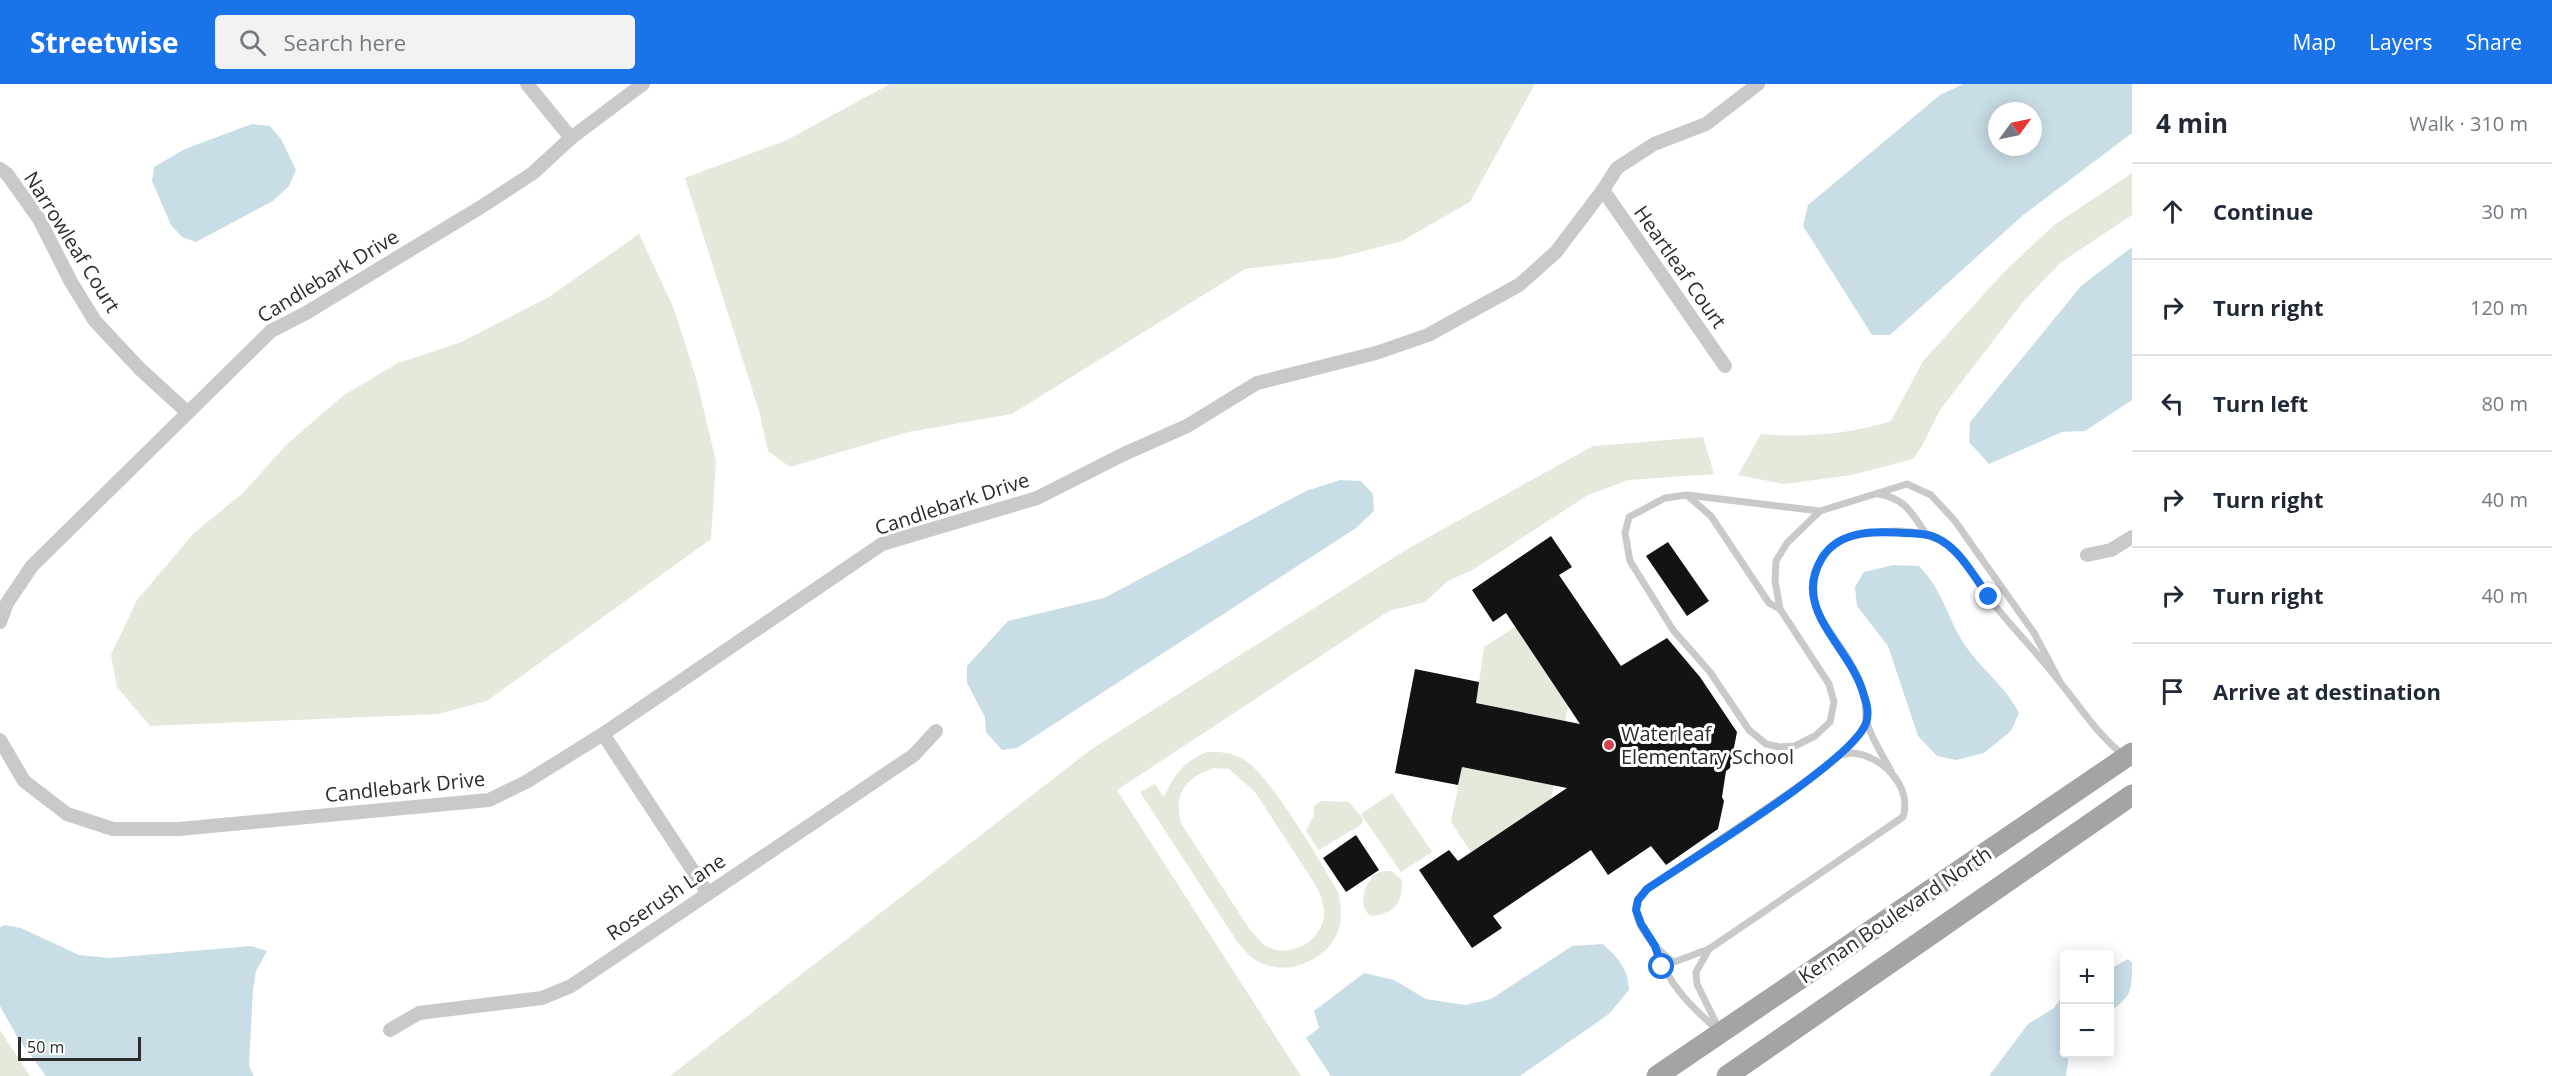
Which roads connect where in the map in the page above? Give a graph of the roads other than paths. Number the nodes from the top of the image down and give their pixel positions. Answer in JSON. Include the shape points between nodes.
{"nodes":[{"id":1,"x":527,"y":84,"type":"edge"},
{"id":2,"x":643,"y":84,"type":"edge"},
{"id":3,"x":1758,"y":84,"type":"edge"},
{"id":4,"x":571,"y":138,"type":"junction"},
{"id":5,"x":0,"y":169,"type":"edge"},
{"id":6,"x":1603,"y":190,"type":"junction"},
{"id":7,"x":1725,"y":366,"type":"dead end"},
{"id":8,"x":187,"y":412,"type":"junction"},
{"id":9,"x":1876,"y":493,"type":"junction"},
{"id":10,"x":1688,"y":495,"type":"junction"},
{"id":11,"x":1820,"y":511,"type":"junction"},
{"id":12,"x":1927,"y":535,"type":"junction"},
{"id":13,"x":2132,"y":537,"type":"edge"},
{"id":14,"x":2087,"y":555,"type":"dead end"},
{"id":15,"x":1780,"y":609,"type":"junction"},
{"id":16,"x":0,"y":622,"type":"edge"},
{"id":17,"x":2059,"y":680,"type":"junction"},
{"id":18,"x":1867,"y":722,"type":"junction"},
{"id":19,"x":936,"y":731,"type":"dead end"},
{"id":20,"x":603,"y":734,"type":"junction"},
{"id":21,"x":0,"y":740,"type":"edge"},
{"id":22,"x":1840,"y":755,"type":"junction"},
{"id":23,"x":2130,"y":758,"type":"edge"},
{"id":24,"x":1892,"y":774,"type":"junction"},
{"id":25,"x":2132,"y":795,"type":"edge"},
{"id":26,"x":707,"y":892,"type":"junction"},
{"id":27,"x":1655,"y":946,"type":"junction"},
{"id":28,"x":1710,"y":949,"type":"junction"},
{"id":29,"x":390,"y":1029,"type":"dead end"},
{"id":30,"x":1721,"y":1033,"type":"junction"},
{"id":31,"x":1657,"y":1076,"type":"edge"},
{"id":32,"x":1727,"y":1076,"type":"edge"}],
"edges":[{"from":1,"to":4,"type":"street"},
{"from":2,"to":4,"type":"street","name":"Candlebark Drive"},
{"from":3,"to":6,"type":"street","name":"Candlebark Drive","via":[[1706,124],[1654,144],[1617,168]]},
{"from":4,"to":8,"type":"street","name":"Candlebark Drive","via":[[533,173],[481,207],[306,313],[271,330]]},
{"from":5,"to":8,"type":"street","name":"Narrowleaf Court","via":[[39,219],[95,321]]},
{"from":6,"to":7,"type":"street","name":"Heartleaf Court"},
{"from":6,"to":20,"type":"street","name":"Candlebark Drive","via":[[1556,252],[1519,285],[1428,335],[1376,353],[1257,383],[1169,435],[1036,498],[882,544]]},
{"from":8,"to":16,"type":"street","name":"Candlebark Drive","via":[[32,566],[7,603]]},
{"from":9,"to":11,"type":"lane"},
{"from":9,"to":12,"type":"lane","via":[[1895,497]]},
{"from":9,"to":17,"type":"lane","via":[[1907,484],[1931,495],[1955,521],[2034,633]]},
{"from":10,"to":11,"type":"lane"},
{"from":10,"to":15,"type":"lane","via":[[1711,516],[1769,603]]},
{"from":10,"to":15,"type":"lane","via":[[1665,498],[1629,518],[1625,533],[1630,561],[1673,630],[1710,672],[1749,730],[1766,744],[1779,747],[1796,746],[1815,736],[1830,722],[1833,702],[1828,684]]},
{"from":11,"to":15,"type":"lane","via":[[1794,535],[1776,561]]},
{"from":12,"to":17,"type":"lane","via":[[1944,542],[1963,560],[2017,633]]},
{"from":12,"to":18,"type":"lane","via":[[1883,531],[1846,537],[1828,548],[1817,565],[1812,598],[1818,615],[1849,660],[1863,689]]},
{"from":13,"to":14,"type":"street","via":[[2111,550]]},
{"from":17,"to":23,"type":"lane","via":[[2102,737]]},
{"from":18,"to":22,"type":"lane"},
{"from":18,"to":24,"type":"lane"},
{"from":19,"to":26,"type":"street","name":"Roserush Lane","via":[[914,755]]},
{"from":20,"to":21,"type":"street","name":"Candlebark Drive","via":[[489,801],[179,830],[113,829],[67,814],[24,781]]},
{"from":20,"to":26,"type":"street"},
{"from":22,"to":24,"type":"lane","via":[[1869,756]]},
{"from":22,"to":27,"type":"lane","via":[[1647,889],[1636,910]]},
{"from":23,"to":30,"type":"main road","name":"Kernan Boulevard North"},
{"from":24,"to":28,"type":"lane","via":[[1904,793],[1907,805],[1903,817]]},
{"from":25,"to":32,"type":"main road","name":"Kernan Boulevard North"},
{"from":26,"to":29,"type":"street","name":"Roserush Lane","via":[[571,986],[542,998],[419,1013]]},
{"from":27,"to":28,"type":"lane","via":[[1674,962]]},
{"from":27,"to":30,"type":"lane","via":[[1662,967],[1689,1005]]},
{"from":28,"to":30,"type":"lane","via":[[1695,972]]},
{"from":30,"to":31,"type":"main road","name":"Kernan Boulevard North"}]}
